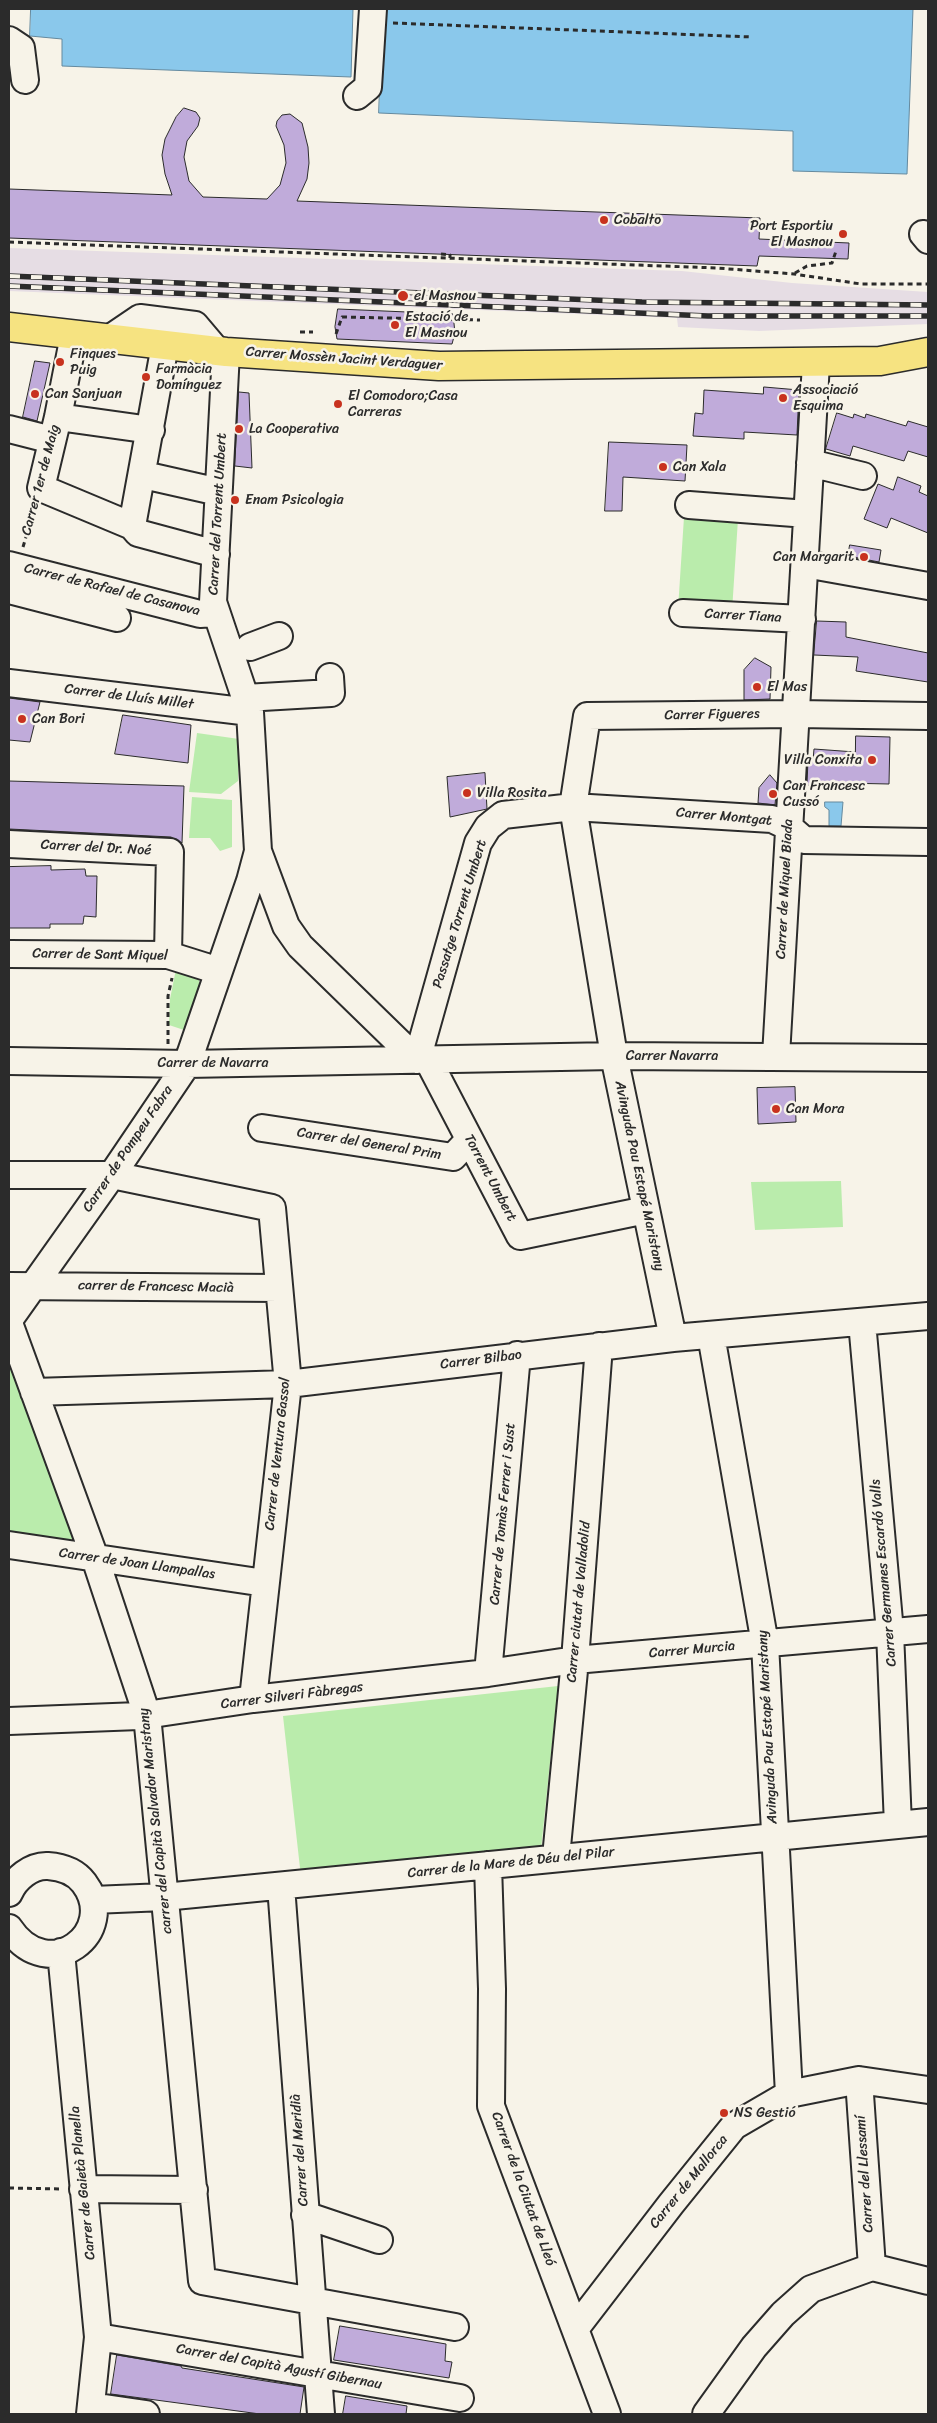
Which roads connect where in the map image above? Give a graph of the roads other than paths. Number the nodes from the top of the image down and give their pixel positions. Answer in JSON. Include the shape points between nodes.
{"nodes":[{"id":1,"x":9,"y":40,"type":"edge"},
{"id":2,"x":25,"y":80,"type":"dead end"},
{"id":3,"x":9,"y":327,"type":"edge"},
{"id":4,"x":74,"y":334,"type":"junction"},
{"id":5,"x":109,"y":338,"type":"junction"},
{"id":6,"x":165,"y":345,"type":"junction"},
{"id":7,"x":222,"y":351,"type":"junction"},
{"id":8,"x":928,"y":352,"type":"edge"},
{"id":9,"x":880,"y":362,"type":"junction"},
{"id":10,"x":816,"y":363,"type":"junction"},
{"id":11,"x":928,"y":371,"type":"edge"},
{"id":12,"x":9,"y":429,"type":"edge"},
{"id":13,"x":55,"y":429,"type":"junction"},
{"id":14,"x":151,"y":430,"type":"junction"},
{"id":15,"x":810,"y":463,"type":"junction"},
{"id":16,"x":148,"y":476,"type":"dead end"},
{"id":17,"x":863,"y":476,"type":"dead end"},
{"id":18,"x":210,"y":490,"type":"dead end"},
{"id":19,"x":689,"y":505,"type":"dead end"},
{"id":20,"x":807,"y":514,"type":"junction"},
{"id":21,"x":132,"y":526,"type":"junction"},
{"id":22,"x":216,"y":554,"type":"junction"},
{"id":23,"x":805,"y":564,"type":"junction"},
{"id":24,"x":11,"y":574,"type":"edge"},
{"id":25,"x":928,"y":586,"type":"edge"},
{"id":26,"x":216,"y":613,"type":"junction"},
{"id":27,"x":684,"y":613,"type":"dead end"},
{"id":28,"x":117,"y":618,"type":"dead end"},
{"id":29,"x":802,"y":619,"type":"junction"},
{"id":30,"x":278,"y":636,"type":"dead end"},
{"id":31,"x":250,"y":648,"type":"dead end"},
{"id":32,"x":330,"y":677,"type":"dead end"},
{"id":33,"x":9,"y":683,"type":"edge"},
{"id":34,"x":248,"y":705,"type":"junction"},
{"id":35,"x":797,"y":714,"type":"junction"},
{"id":36,"x":928,"y":716,"type":"edge"},
{"id":37,"x":573,"y":807,"type":"junction"},
{"id":38,"x":789,"y":827,"type":"junction"},
{"id":39,"x":928,"y":842,"type":"edge"},
{"id":40,"x":9,"y":844,"type":"edge"},
{"id":41,"x":258,"y":851,"type":"junction"},
{"id":42,"x":9,"y":954,"type":"edge"},
{"id":43,"x":172,"y":956,"type":"junction"},
{"id":44,"x":219,"y":971,"type":"junction"},
{"id":45,"x":614,"y":1056,"type":"junction"},
{"id":46,"x":776,"y":1056,"type":"junction"},
{"id":47,"x":928,"y":1058,"type":"edge"},
{"id":48,"x":422,"y":1060,"type":"junction"},
{"id":49,"x":9,"y":1061,"type":"edge"},
{"id":50,"x":177,"y":1064,"type":"junction"},
{"id":51,"x":262,"y":1128,"type":"dead end"},
{"id":52,"x":469,"y":1140,"type":"junction"},
{"id":53,"x":112,"y":1175,"type":"junction"},
{"id":54,"x":9,"y":1176,"type":"edge"},
{"id":55,"x":646,"y":1210,"type":"junction"},
{"id":56,"x":20,"y":1285,"type":"edge"},
{"id":57,"x":279,"y":1288,"type":"junction"},
{"id":58,"x":928,"y":1316,"type":"edge"},
{"id":59,"x":9,"y":1321,"type":"edge"},
{"id":60,"x":862,"y":1322,"type":"junction"},
{"id":61,"x":711,"y":1335,"type":"junction"},
{"id":62,"x":673,"y":1338,"type":"junction"},
{"id":63,"x":600,"y":1346,"type":"junction"},
{"id":64,"x":517,"y":1355,"type":"junction"},
{"id":65,"x":288,"y":1384,"type":"junction"},
{"id":66,"x":34,"y":1392,"type":"junction"},
{"id":67,"x":9,"y":1545,"type":"edge"},
{"id":68,"x":95,"y":1558,"type":"junction"},
{"id":69,"x":265,"y":1583,"type":"junction"},
{"id":70,"x":928,"y":1629,"type":"edge"},
{"id":71,"x":890,"y":1632,"type":"junction"},
{"id":72,"x":765,"y":1644,"type":"junction"},
{"id":73,"x":575,"y":1660,"type":"junction"},
{"id":74,"x":488,"y":1673,"type":"junction"},
{"id":75,"x":253,"y":1700,"type":"junction"},
{"id":76,"x":147,"y":1715,"type":"junction"},
{"id":77,"x":9,"y":1721,"type":"edge"},
{"id":78,"x":928,"y":1822,"type":"edge"},
{"id":79,"x":898,"y":1825,"type":"junction"},
{"id":80,"x":775,"y":1838,"type":"junction"},
{"id":81,"x":556,"y":1857,"type":"junction"},
{"id":82,"x":488,"y":1864,"type":"junction"},
{"id":83,"x":282,"y":1886,"type":"junction"},
{"id":84,"x":9,"y":1893,"type":"edge"},
{"id":85,"x":164,"y":1897,"type":"junction"},
{"id":86,"x":93,"y":1900,"type":"junction"},
{"id":87,"x":9,"y":1928,"type":"edge"},
{"id":88,"x":60,"y":1952,"type":"junction"},
{"id":89,"x":859,"y":2080,"type":"junction"},
{"id":90,"x":928,"y":2090,"type":"edge"},
{"id":91,"x":790,"y":2094,"type":"junction"},
{"id":92,"x":83,"y":2189,"type":"junction"},
{"id":93,"x":194,"y":2190,"type":"junction"},
{"id":94,"x":305,"y":2215,"type":"junction"},
{"id":95,"x":379,"y":2240,"type":"dead end"},
{"id":96,"x":872,"y":2267,"type":"junction"},
{"id":97,"x":928,"y":2281,"type":"edge"},
{"id":98,"x":311,"y":2300,"type":"junction"},
{"id":99,"x":455,"y":2327,"type":"dead end"},
{"id":100,"x":575,"y":2329,"type":"junction"},
{"id":101,"x":98,"y":2337,"type":"junction"},
{"id":102,"x":318,"y":2374,"type":"junction"},
{"id":103,"x":460,"y":2398,"type":"dead end"},
{"id":104,"x":91,"y":2410,"type":"edge"},
{"id":105,"x":712,"y":2412,"type":"edge"},
{"id":106,"x":146,"y":2414,"type":"edge"},
{"id":107,"x":322,"y":2414,"type":"edge"},
{"id":108,"x":607,"y":2414,"type":"edge"}],
"edges":[{"from":1,"to":2,"type":"street","via":[[21,48]]},
{"from":3,"to":4,"type":"main road","name":"Carrer Mossèn Jacint Verdaguer"},
{"from":4,"to":5,"type":"main road","name":"Carrer Mossèn Jacint Verdaguer"},
{"from":4,"to":13,"type":"street","name":"Carrer 1er de Maig"},
{"from":5,"to":6,"type":"main road","name":"Carrer Mossèn Jacint Verdaguer"},
{"from":5,"to":7,"type":"street","via":[[140,318],[195,324]]},
{"from":6,"to":7,"type":"main road","name":"Carrer Mossèn Jacint Verdaguer"},
{"from":6,"to":14,"type":"street"},
{"from":7,"to":10,"type":"main road","name":"Carrer Mossèn Jacint Verdaguer","via":[[439,366]]},
{"from":7,"to":22,"type":"street","name":"Carrer del Torrent Umbert"},
{"from":8,"to":9,"type":"main road"},
{"from":9,"to":10,"type":"main road","name":"Carrer Mossèn Jacint Verdaguer"},
{"from":9,"to":11,"type":"main road"},
{"from":10,"to":15,"type":"street","name":"Carrer de Miquel Biada"},
{"from":12,"to":13,"type":"street"},
{"from":13,"to":14,"type":"street"},
{"from":13,"to":21,"type":"street","name":"Carrer 1er de Maig","via":[[41,488]]},
{"from":14,"to":21,"type":"street"},
{"from":15,"to":17,"type":"street"},
{"from":15,"to":20,"type":"street","name":"Carrer de Miquel Biada"},
{"from":16,"to":18,"type":"street"},
{"from":19,"to":20,"type":"street"},
{"from":20,"to":23,"type":"street","name":"Carrer de Miquel Biada"},
{"from":21,"to":22,"type":"street","via":[[138,533]]},
{"from":22,"to":26,"type":"street","name":"Carrer del Torrent Umbert","via":[[213,602]]},
{"from":23,"to":25,"type":"street"},
{"from":23,"to":29,"type":"street","name":"Carrer de Miquel Biada"},
{"from":24,"to":26,"type":"street","name":"Carrer de Rafael de Casanova","via":[[200,614]]},
{"from":24,"to":28,"type":"street"},
{"from":26,"to":34,"type":"street","name":"Carrer del Torrent Umbert"},
{"from":27,"to":29,"type":"street","name":"Carrer Tiana"},
{"from":29,"to":35,"type":"street","name":"Carrer de Miquel Biada"},
{"from":30,"to":31,"type":"street"},
{"from":32,"to":34,"type":"street","name":"Carrer de Lluís Millet","via":[[331,694]]},
{"from":33,"to":34,"type":"street","name":"Carrer de Lluís Millet"},
{"from":34,"to":41,"type":"street","name":"Carrer del Torrent Umbert"},
{"from":35,"to":36,"type":"street","name":"Carrer Figueres"},
{"from":35,"to":37,"type":"street","name":"Carrer Figueres","via":[[587,716]]},
{"from":35,"to":38,"type":"street","name":"Carrer de Miquel Biada"},
{"from":37,"to":38,"type":"street","name":"Carrer Montgat","via":[[772,819]]},
{"from":37,"to":45,"type":"street","name":"Avinguda Pau Estapé Maristany"},
{"from":37,"to":48,"type":"street","name":"Passatge Torrent Umbert","via":[[503,815],[488,827],[478,843]]},
{"from":38,"to":39,"type":"street","name":"Carrer Montgat","via":[[804,840]]},
{"from":38,"to":46,"type":"street","name":"Carrer de Miquel Biada"},
{"from":40,"to":43,"type":"street","name":"Carrer del Dr. Noé","via":[[170,852]]},
{"from":41,"to":44,"type":"street","name":"Carrer de Pompeu Fabra"},
{"from":41,"to":48,"type":"street","name":"Carrer del Torrent Umbert","via":[[286,926],[300,946]]},
{"from":42,"to":43,"type":"street","name":"Carrer de Sant Miquel"},
{"from":43,"to":44,"type":"street","name":"Carrer de Sant Miquel"},
{"from":44,"to":50,"type":"street","name":"Carrer de Pompeu Fabra"},
{"from":45,"to":46,"type":"street","name":"Carrer Navarra"},
{"from":45,"to":48,"type":"street","name":"Carrer Navarra"},
{"from":45,"to":55,"type":"street","name":"Avinguda Pau Estapé Maristany"},
{"from":46,"to":47,"type":"street","name":"Carrer Navarra"},
{"from":48,"to":50,"type":"street","name":"Carrer de Navarra"},
{"from":48,"to":52,"type":"street","name":"Torrent Umbert"},
{"from":49,"to":50,"type":"street","name":"Carrer de Navarra"},
{"from":50,"to":53,"type":"street","name":"Carrer de Pompeu Fabra"},
{"from":51,"to":52,"type":"street","name":"Carrer del General Prim","via":[[453,1157]]},
{"from":52,"to":55,"type":"street","name":"Torrent Umbert","via":[[520,1236]]},
{"from":53,"to":54,"type":"street"},
{"from":53,"to":56,"type":"street","name":"Carrer de Pompeu Fabra"},
{"from":53,"to":57,"type":"street","name":"Carrer de Ventura Gassol","via":[[272,1208]]},
{"from":55,"to":62,"type":"street","name":"Avinguda Pau Estapé Maristany"},
{"from":56,"to":57,"type":"street","name":"carrer de Francesc Macià"},
{"from":56,"to":59,"type":"street","name":"Carrer de Pompeu Fabra"},
{"from":57,"to":65,"type":"street","name":"Carrer de Ventura Gassol"},
{"from":58,"to":60,"type":"street","name":"Carrer Bilbao"},
{"from":59,"to":66,"type":"street","name":"carrer del Capità Salvador Maristany"},
{"from":60,"to":61,"type":"street","name":"Carrer Bilbao"},
{"from":60,"to":71,"type":"street","name":"Carrer Germanes Escardó Valls"},
{"from":61,"to":62,"type":"street","name":"Carrer Bilbao"},
{"from":61,"to":72,"type":"street","name":"Avinguda Pau Estapé Maristany"},
{"from":62,"to":63,"type":"street","name":"Carrer Bilbao"},
{"from":63,"to":64,"type":"street","name":"Carrer Bilbao"},
{"from":63,"to":73,"type":"street","name":"Carrer ciutat de Valladolid"},
{"from":64,"to":65,"type":"street","name":"Carrer Bilbao"},
{"from":64,"to":74,"type":"street","name":"Carrer de Tomàs Ferrer i Sust"},
{"from":65,"to":66,"type":"street","name":"Carrer Bilbao"},
{"from":65,"to":69,"type":"street","name":"Carrer de Ventura Gassol"},
{"from":66,"to":68,"type":"street","name":"carrer del Capità Salvador Maristany"},
{"from":67,"to":68,"type":"street","name":"Carrer de Joan Llampallas"},
{"from":68,"to":69,"type":"street","name":"Carrer de Joan Llampallas"},
{"from":68,"to":76,"type":"street","name":"carrer del Capità Salvador Maristany"},
{"from":69,"to":75,"type":"street","name":"Carrer de Ventura Gassol"},
{"from":70,"to":71,"type":"street","name":"Carrer Murcia"},
{"from":71,"to":72,"type":"street","name":"Carrer Murcia"},
{"from":71,"to":79,"type":"street","name":"Carrer Germanes Escardó Valls"},
{"from":72,"to":73,"type":"street","name":"Carrer Murcia"},
{"from":72,"to":80,"type":"street","name":"Avinguda Pau Estapé Maristany"},
{"from":73,"to":74,"type":"street","name":"Carrer Silveri Fàbregas"},
{"from":73,"to":81,"type":"street","name":"Carrer ciutat de Valladolid"},
{"from":74,"to":75,"type":"street","name":"Carrer Silveri Fàbregas"},
{"from":75,"to":76,"type":"street","name":"Carrer Silveri Fàbregas"},
{"from":76,"to":77,"type":"street","name":"Carrer Silveri Fàbregas"},
{"from":76,"to":85,"type":"street","name":"carrer del Capità Salvador Maristany"},
{"from":78,"to":79,"type":"street","name":"Carrer de la Mare de Déu del Pilar"},
{"from":79,"to":80,"type":"street","name":"Carrer de la Mare de Déu del Pilar"},
{"from":80,"to":81,"type":"street","name":"Carrer de la Mare de Déu del Pilar"},
{"from":80,"to":91,"type":"street","name":"Avinguda Pau Estapé Maristany"},
{"from":81,"to":82,"type":"street","name":"Carrer de la Mare de Déu del Pilar"},
{"from":82,"to":83,"type":"street","name":"Carrer de la Mare de Déu del Pilar"},
{"from":82,"to":100,"type":"street","name":"Carrer de la Ciutat de Lleó","via":[[492,2106]]},
{"from":83,"to":85,"type":"street","name":"Carrer de la Mare de Déu del Pilar"},
{"from":83,"to":94,"type":"street","name":"Carrer del Meridià"},
{"from":84,"to":86,"type":"street","via":[[18,1878],[46,1866],[67,1869],[80,1878],[90,1890]]},
{"from":85,"to":86,"type":"street","name":"Carrer de la Mare de Déu del Pilar"},
{"from":85,"to":93,"type":"street","name":"carrer del Capità Salvador Maristany"},
{"from":86,"to":88,"type":"street","via":[[91,1927],[70,1950]]},
{"from":87,"to":88,"type":"street","via":[[17,1941],[30,1950],[45,1954]]},
{"from":88,"to":92,"type":"street","name":"Carrer de Gaietà Planella"},
{"from":89,"to":90,"type":"street","name":"Carrer de Mallorca"},
{"from":89,"to":91,"type":"street","name":"Carrer de Mallorca"},
{"from":89,"to":96,"type":"street","name":"Carrer del Llessamí"},
{"from":91,"to":100,"type":"street","name":"Carrer de Mallorca","via":[[734,2126]]},
{"from":92,"to":93,"type":"street"},
{"from":92,"to":101,"type":"street","name":"Carrer de Gaietà Planella"},
{"from":93,"to":98,"type":"street","name":"carrer del Capità Salvador Maristany","via":[[202,2281]]},
{"from":94,"to":95,"type":"street"},
{"from":94,"to":98,"type":"street","name":"Carrer del Meridià"},
{"from":96,"to":97,"type":"street"},
{"from":96,"to":105,"type":"street","via":[[811,2289],[783,2314],[754,2347]]},
{"from":98,"to":99,"type":"street"},
{"from":98,"to":102,"type":"street","name":"Carrer del Meridià"},
{"from":100,"to":108,"type":"street","name":"Carrer de la Ciutat de Lleó"},
{"from":101,"to":102,"type":"street","name":"Carrer del Capità Agustí Gibernau"},
{"from":101,"to":104,"type":"street","name":"Carrer de Gaietà Planella"},
{"from":102,"to":103,"type":"street","name":"Carrer del Capità Agustí Gibernau"},
{"from":102,"to":107,"type":"street","name":"Carrer del Meridià"},
{"from":104,"to":106,"type":"street"}]}
